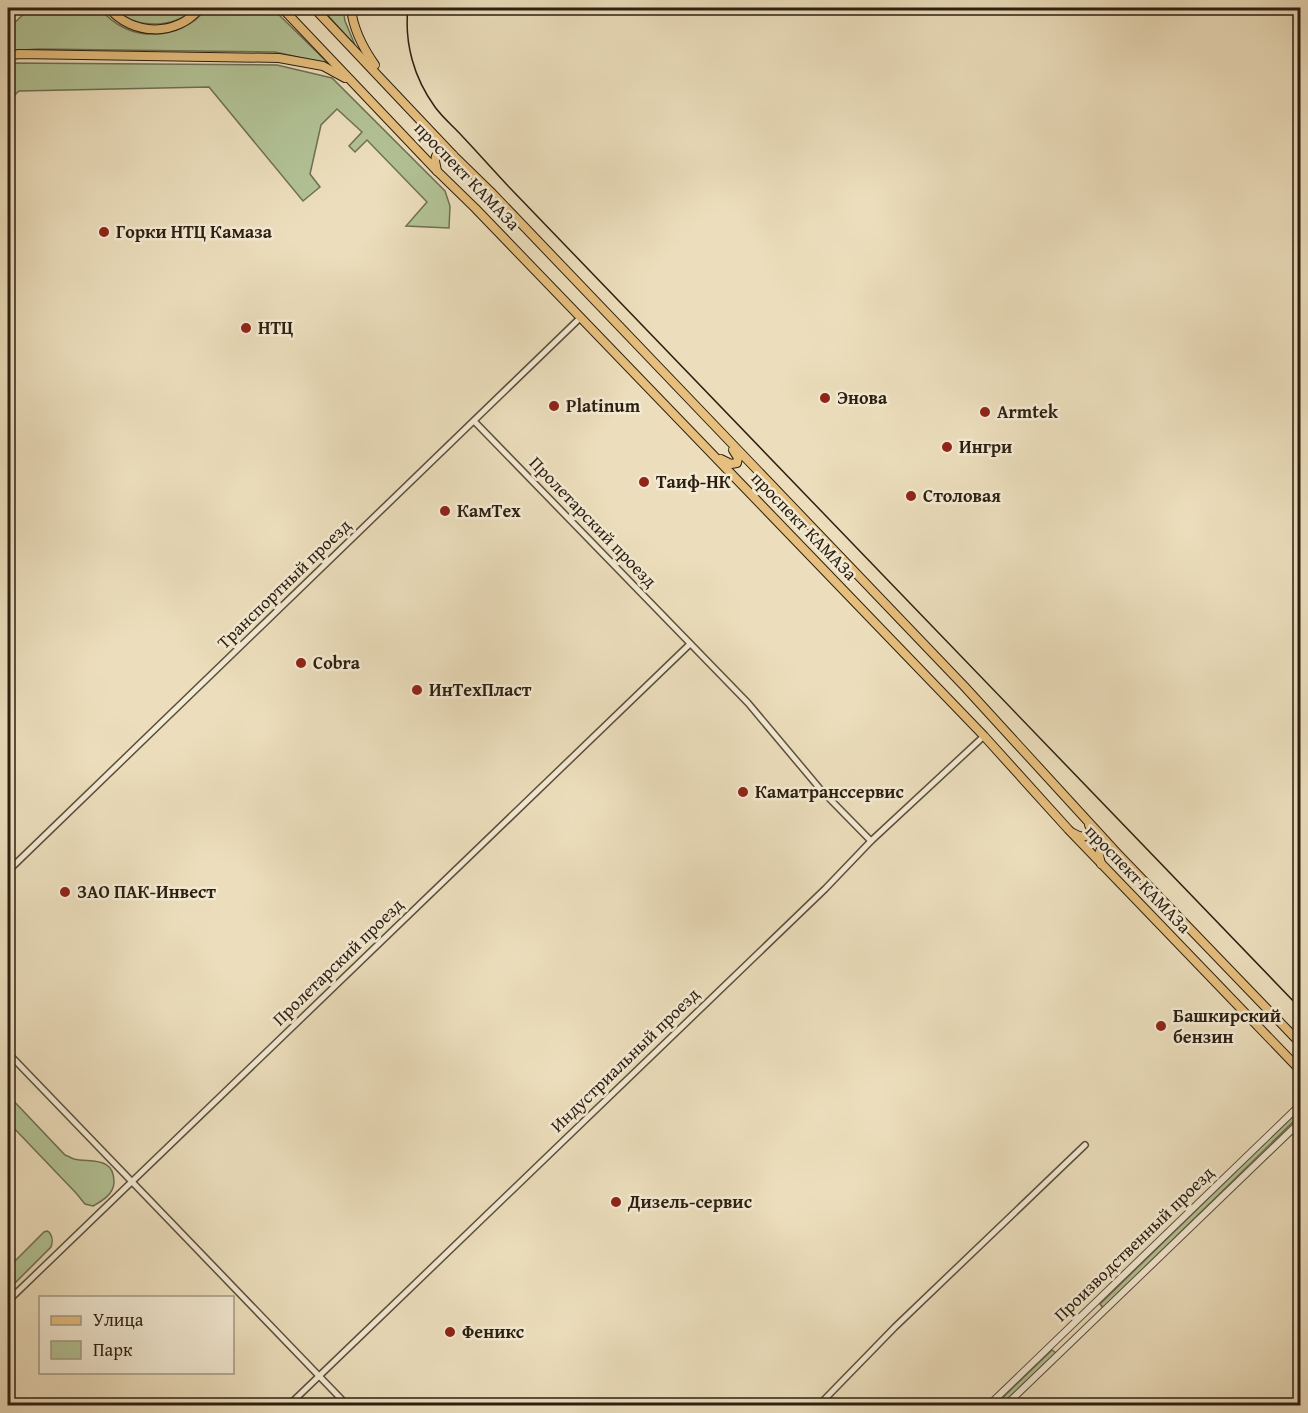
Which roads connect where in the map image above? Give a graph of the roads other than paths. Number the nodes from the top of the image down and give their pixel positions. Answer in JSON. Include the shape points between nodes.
{"nodes":[{"id":1,"x":16,"y":8,"type":"edge"},
{"id":2,"x":109,"y":8,"type":"edge"},
{"id":3,"x":200,"y":8,"type":"edge"},
{"id":4,"x":282,"y":8,"type":"edge"},
{"id":5,"x":314,"y":8,"type":"edge"},
{"id":6,"x":351,"y":8,"type":"edge"},
{"id":7,"x":8,"y":16,"type":"edge"},
{"id":8,"x":8,"y":57,"type":"edge"},
{"id":9,"x":389,"y":86,"type":"junction"},
{"id":10,"x":366,"y":96,"type":"junction"},
{"id":11,"x":453,"y":155,"type":"junction"},
{"id":12,"x":437,"y":171,"type":"junction"},
{"id":13,"x":580,"y":318,"type":"junction"},
{"id":14,"x":474,"y":421,"type":"junction"},
{"id":15,"x":727,"y":439,"type":"junction"},
{"id":16,"x":710,"y":452,"type":"junction"},
{"id":17,"x":690,"y":644,"type":"junction"},
{"id":18,"x":984,"y":736,"type":"junction"},
{"id":19,"x":1088,"y":822,"type":"junction"},
{"id":20,"x":1068,"y":830,"type":"junction"},
{"id":21,"x":871,"y":841,"type":"junction"},
{"id":22,"x":1116,"y":852,"type":"junction"},
{"id":23,"x":1101,"y":864,"type":"junction"},
{"id":24,"x":8,"y":871,"type":"edge"},
{"id":25,"x":1300,"y":1043,"type":"edge"},
{"id":26,"x":8,"y":1053,"type":"edge"},
{"id":27,"x":1300,"y":1070,"type":"edge"},
{"id":28,"x":1300,"y":1104,"type":"edge"},
{"id":29,"x":1300,"y":1122,"type":"edge"},
{"id":30,"x":1084,"y":1145,"type":"dead end"},
{"id":31,"x":133,"y":1181,"type":"junction"},
{"id":32,"x":8,"y":1301,"type":"edge"},
{"id":33,"x":1071,"y":1326,"type":"junction"},
{"id":34,"x":1080,"y":1334,"type":"junction"},
{"id":35,"x":319,"y":1375,"type":"junction"},
{"id":36,"x":288,"y":1406,"type":"edge"},
{"id":37,"x":348,"y":1406,"type":"edge"},
{"id":38,"x":818,"y":1406,"type":"edge"},
{"id":39,"x":988,"y":1406,"type":"edge"},
{"id":40,"x":1005,"y":1406,"type":"edge"}],
"edges":[{"from":1,"to":7,"type":"main road"},
{"from":2,"to":3,"type":"main road","via":[[137,27],[160,30],[181,23]]},
{"from":4,"to":10,"type":"main road","name":"проспект КАМАЗа"},
{"from":5,"to":9,"type":"main road","name":"проспект КАМАЗа"},
{"from":6,"to":9,"type":"main road","via":[[366,52]]},
{"from":8,"to":10,"type":"main road","via":[[18,54],[279,58],[323,66],[343,76]]},
{"from":9,"to":11,"type":"main road","name":"проспект КАМАЗа"},
{"from":10,"to":12,"type":"main road","name":"проспект КАМАЗа"},
{"from":11,"to":12,"type":"main road","via":[[436,156]]},
{"from":11,"to":15,"type":"main road","name":"проспект КАМАЗа"},
{"from":12,"to":13,"type":"main road","name":"проспект КАМАЗа"},
{"from":13,"to":14,"type":"street","name":"Транспортный проезд"},
{"from":13,"to":16,"type":"main road","name":"проспект КАМАЗа"},
{"from":14,"to":17,"type":"street","name":"Пролетарский проезд"},
{"from":14,"to":24,"type":"street","name":"Транспортный проезд"},
{"from":15,"to":16,"type":"main road","via":[[737,463],[731,464]]},
{"from":15,"to":19,"type":"main road","name":"проспект КАМАЗа","via":[[964,686]]},
{"from":16,"to":18,"type":"main road","name":"проспект КАМАЗа"},
{"from":17,"to":21,"type":"street","name":"Пролетарский проезд"},
{"from":17,"to":31,"type":"street","name":"Пролетарский проезд"},
{"from":18,"to":20,"type":"main road","name":"проспект КАМАЗа"},
{"from":18,"to":21,"type":"street","name":"Индустриальный проезд"},
{"from":19,"to":20,"type":"main road","via":[[1091,834],[1087,836]]},
{"from":19,"to":22,"type":"main road","name":"проспект КАМАЗа"},
{"from":20,"to":23,"type":"main road","name":"проспект КАМАЗа"},
{"from":21,"to":35,"type":"street","name":"Индустриальный проезд"},
{"from":22,"to":23,"type":"main road","via":[[1100,851]]},
{"from":22,"to":25,"type":"main road","name":"проспект КАМАЗа"},
{"from":23,"to":27,"type":"main road","name":"проспект КАМАЗа"},
{"from":26,"to":31,"type":"street"},
{"from":28,"to":33,"type":"street","name":"Производственный проезд"},
{"from":29,"to":34,"type":"street","name":"Производственный проезд"},
{"from":30,"to":38,"type":"street"},
{"from":31,"to":32,"type":"street","name":"Пролетарский проезд"},
{"from":31,"to":35,"type":"street"},
{"from":33,"to":34,"type":"street"},
{"from":33,"to":39,"type":"street","name":"Производственный проезд"},
{"from":34,"to":40,"type":"street","name":"Производственный проезд"},
{"from":35,"to":36,"type":"street","name":"Индустриальный проезд"},
{"from":35,"to":37,"type":"street"}]}
